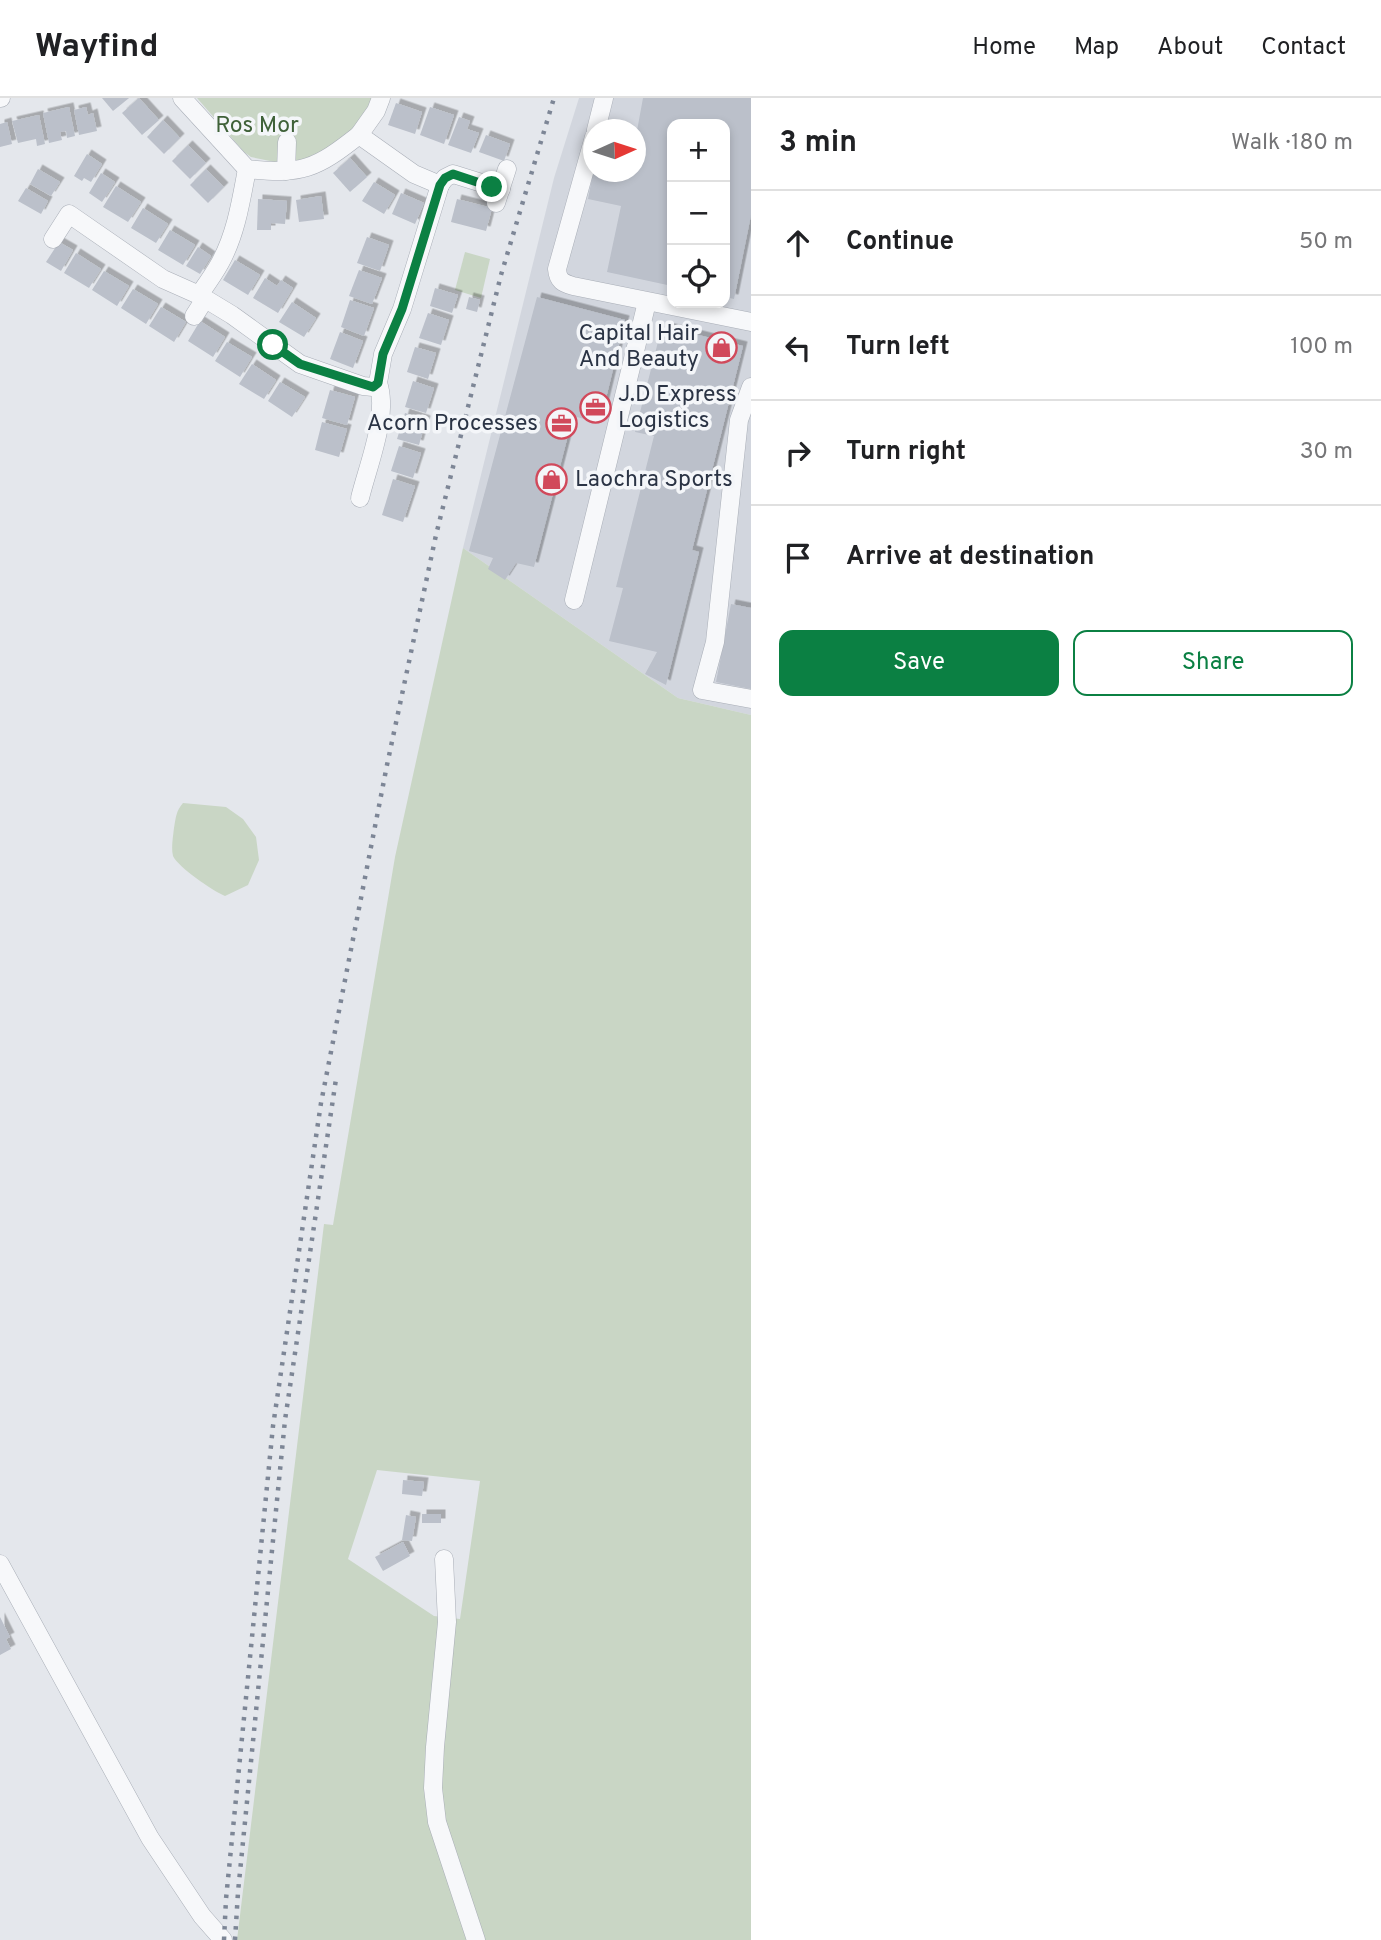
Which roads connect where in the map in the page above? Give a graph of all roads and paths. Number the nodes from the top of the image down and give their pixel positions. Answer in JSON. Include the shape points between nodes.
{"nodes":[{"id":1,"x":182,"y":98,"type":"edge"},
{"id":2,"x":381,"y":98,"type":"edge"},
{"id":3,"x":604,"y":98,"type":"edge"},
{"id":4,"x":599,"y":119,"type":"edge"},
{"id":5,"x":359,"y":135,"type":"junction"},
{"id":6,"x":287,"y":142,"type":"dead end"},
{"id":7,"x":247,"y":169,"type":"junction"},
{"id":8,"x":508,"y":169,"type":"dead end"},
{"id":9,"x":286,"y":171,"type":"junction"},
{"id":10,"x":583,"y":174,"type":"edge"},
{"id":11,"x":440,"y":185,"type":"junction"},
{"id":12,"x":53,"y":239,"type":"dead end"},
{"id":13,"x":202,"y":297,"type":"junction"},
{"id":14,"x":647,"y":302,"type":"junction"},
{"id":15,"x":194,"y":316,"type":"dead end"},
{"id":16,"x":751,"y":322,"type":"edge"},
{"id":17,"x":378,"y":383,"type":"junction"},
{"id":18,"x":751,"y":387,"type":"edge"},
{"id":19,"x":743,"y":452,"type":"edge"},
{"id":20,"x":360,"y":498,"type":"dead end"},
{"id":21,"x":574,"y":600,"type":"dead end"},
{"id":22,"x":751,"y":699,"type":"edge"},
{"id":23,"x":444,"y":1559,"type":"dead end"},
{"id":24,"x":0,"y":1563,"type":"edge"},
{"id":25,"x":223,"y":1940,"type":"edge"},
{"id":26,"x":476,"y":1940,"type":"edge"}],
"edges":[{"from":1,"to":7,"type":"street"},
{"from":2,"to":5,"type":"street"},
{"from":3,"to":4,"type":"street"},
{"from":5,"to":9,"type":"street","via":[[316,165]]},
{"from":5,"to":11,"type":"street","via":[[412,173]]},
{"from":6,"to":9,"type":"street"},
{"from":7,"to":9,"type":"street"},
{"from":7,"to":13,"type":"street","via":[[232,235]]},
{"from":8,"to":11,"type":"street","via":[[499,196],[453,174]]},
{"from":10,"to":14,"type":"street","via":[[558,277],[573,286]]},
{"from":11,"to":17,"type":"street","via":[[402,309],[383,354]]},
{"from":12,"to":13,"type":"street","via":[[69,214],[163,279]]},
{"from":13,"to":15,"type":"street"},
{"from":13,"to":17,"type":"street","via":[[300,364],[363,386]]},
{"from":14,"to":16,"type":"street"},
{"from":14,"to":21,"type":"street"},
{"from":17,"to":20,"type":"street","via":[[383,401]]},
{"from":18,"to":19,"type":"street","via":[[739,420]]},
{"from":19,"to":22,"type":"street","via":[[715,642],[702,690]]},
{"from":23,"to":26,"type":"street","via":[[447,1622],[433,1788],[437,1822]]},
{"from":24,"to":25,"type":"street","via":[[150,1839]]}]}
